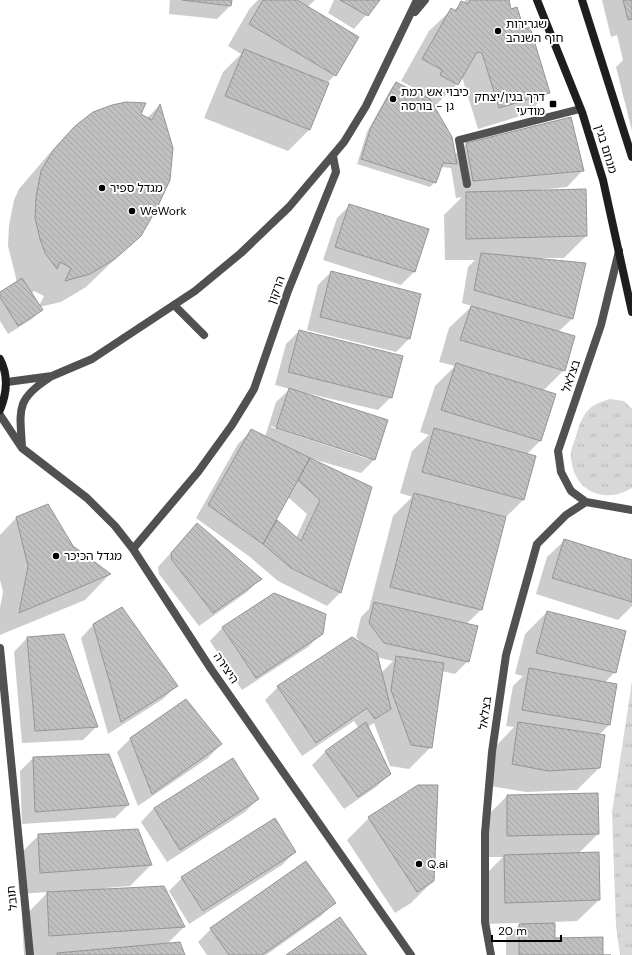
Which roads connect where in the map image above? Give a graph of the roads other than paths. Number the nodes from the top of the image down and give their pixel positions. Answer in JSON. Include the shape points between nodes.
{"nodes":[{"id":1,"x":417,"y":0,"type":"edge"},
{"id":2,"x":425,"y":0,"type":"edge"},
{"id":3,"x":537,"y":0,"type":"edge"},
{"id":4,"x":582,"y":0,"type":"edge"},
{"id":5,"x":408,"y":20,"type":"junction"},
{"id":6,"x":580,"y":109,"type":"junction"},
{"id":7,"x":334,"y":156,"type":"junction"},
{"id":8,"x":632,"y":157,"type":"edge"},
{"id":9,"x":467,"y":184,"type":"dead end"},
{"id":10,"x":619,"y":250,"type":"junction"},
{"id":11,"x":174,"y":305,"type":"junction"},
{"id":12,"x":632,"y":312,"type":"edge"},
{"id":13,"x":204,"y":335,"type":"dead end"},
{"id":14,"x":0,"y":359,"type":"edge"},
{"id":15,"x":52,"y":376,"type":"junction"},
{"id":16,"x":7,"y":382,"type":"junction"},
{"id":17,"x":0,"y":410,"type":"edge"},
{"id":18,"x":0,"y":416,"type":"edge"},
{"id":19,"x":22,"y":448,"type":"junction"},
{"id":20,"x":586,"y":502,"type":"junction"},
{"id":21,"x":632,"y":510,"type":"edge"},
{"id":22,"x":133,"y":549,"type":"junction"},
{"id":23,"x":0,"y":648,"type":"edge"},
{"id":24,"x":30,"y":955,"type":"edge"},
{"id":25,"x":411,"y":955,"type":"edge"},
{"id":26,"x":491,"y":955,"type":"edge"}],
"edges":[{"from":1,"to":5,"type":"street"},
{"from":2,"to":5,"type":"street"},
{"from":3,"to":6,"type":"street","name":"מנחם בגין"},
{"from":4,"to":8,"type":"street","name":"מנחם בגין"},
{"from":5,"to":7,"type":"street","via":[[366,106]]},
{"from":6,"to":9,"type":"street","via":[[459,140]]},
{"from":6,"to":10,"type":"street","name":"מנחם בגין","via":[[603,180]]},
{"from":7,"to":11,"type":"street","via":[[289,207],[241,253]]},
{"from":7,"to":22,"type":"street","name":"הרקון","via":[[336,172],[288,291],[254,389],[198,472]]},
{"from":10,"to":12,"type":"street","name":"מנחם בגין"},
{"from":10,"to":20,"type":"street","name":"בצלאל","via":[[601,325],[558,451],[561,472],[572,491]]},
{"from":11,"to":13,"type":"street"},
{"from":11,"to":15,"type":"street","via":[[92,359]]},
{"from":14,"to":16,"type":"street"},
{"from":15,"to":16,"type":"street"},
{"from":15,"to":19,"type":"street","via":[[32,389],[25,397],[20,411]]},
{"from":16,"to":17,"type":"street","via":[[5,399]]},
{"from":18,"to":19,"type":"street","name":"היצירה"},
{"from":19,"to":22,"type":"street","name":"היצירה","via":[[87,498],[115,526]]},
{"from":20,"to":21,"type":"street"},
{"from":20,"to":26,"type":"street","name":"בצלאל","via":[[566,515],[537,544],[506,655],[492,752],[485,833],[485,922]]},
{"from":22,"to":25,"type":"street","name":"היצירה","via":[[211,669]]},
{"from":23,"to":24,"type":"street","name":"תובל"}]}
